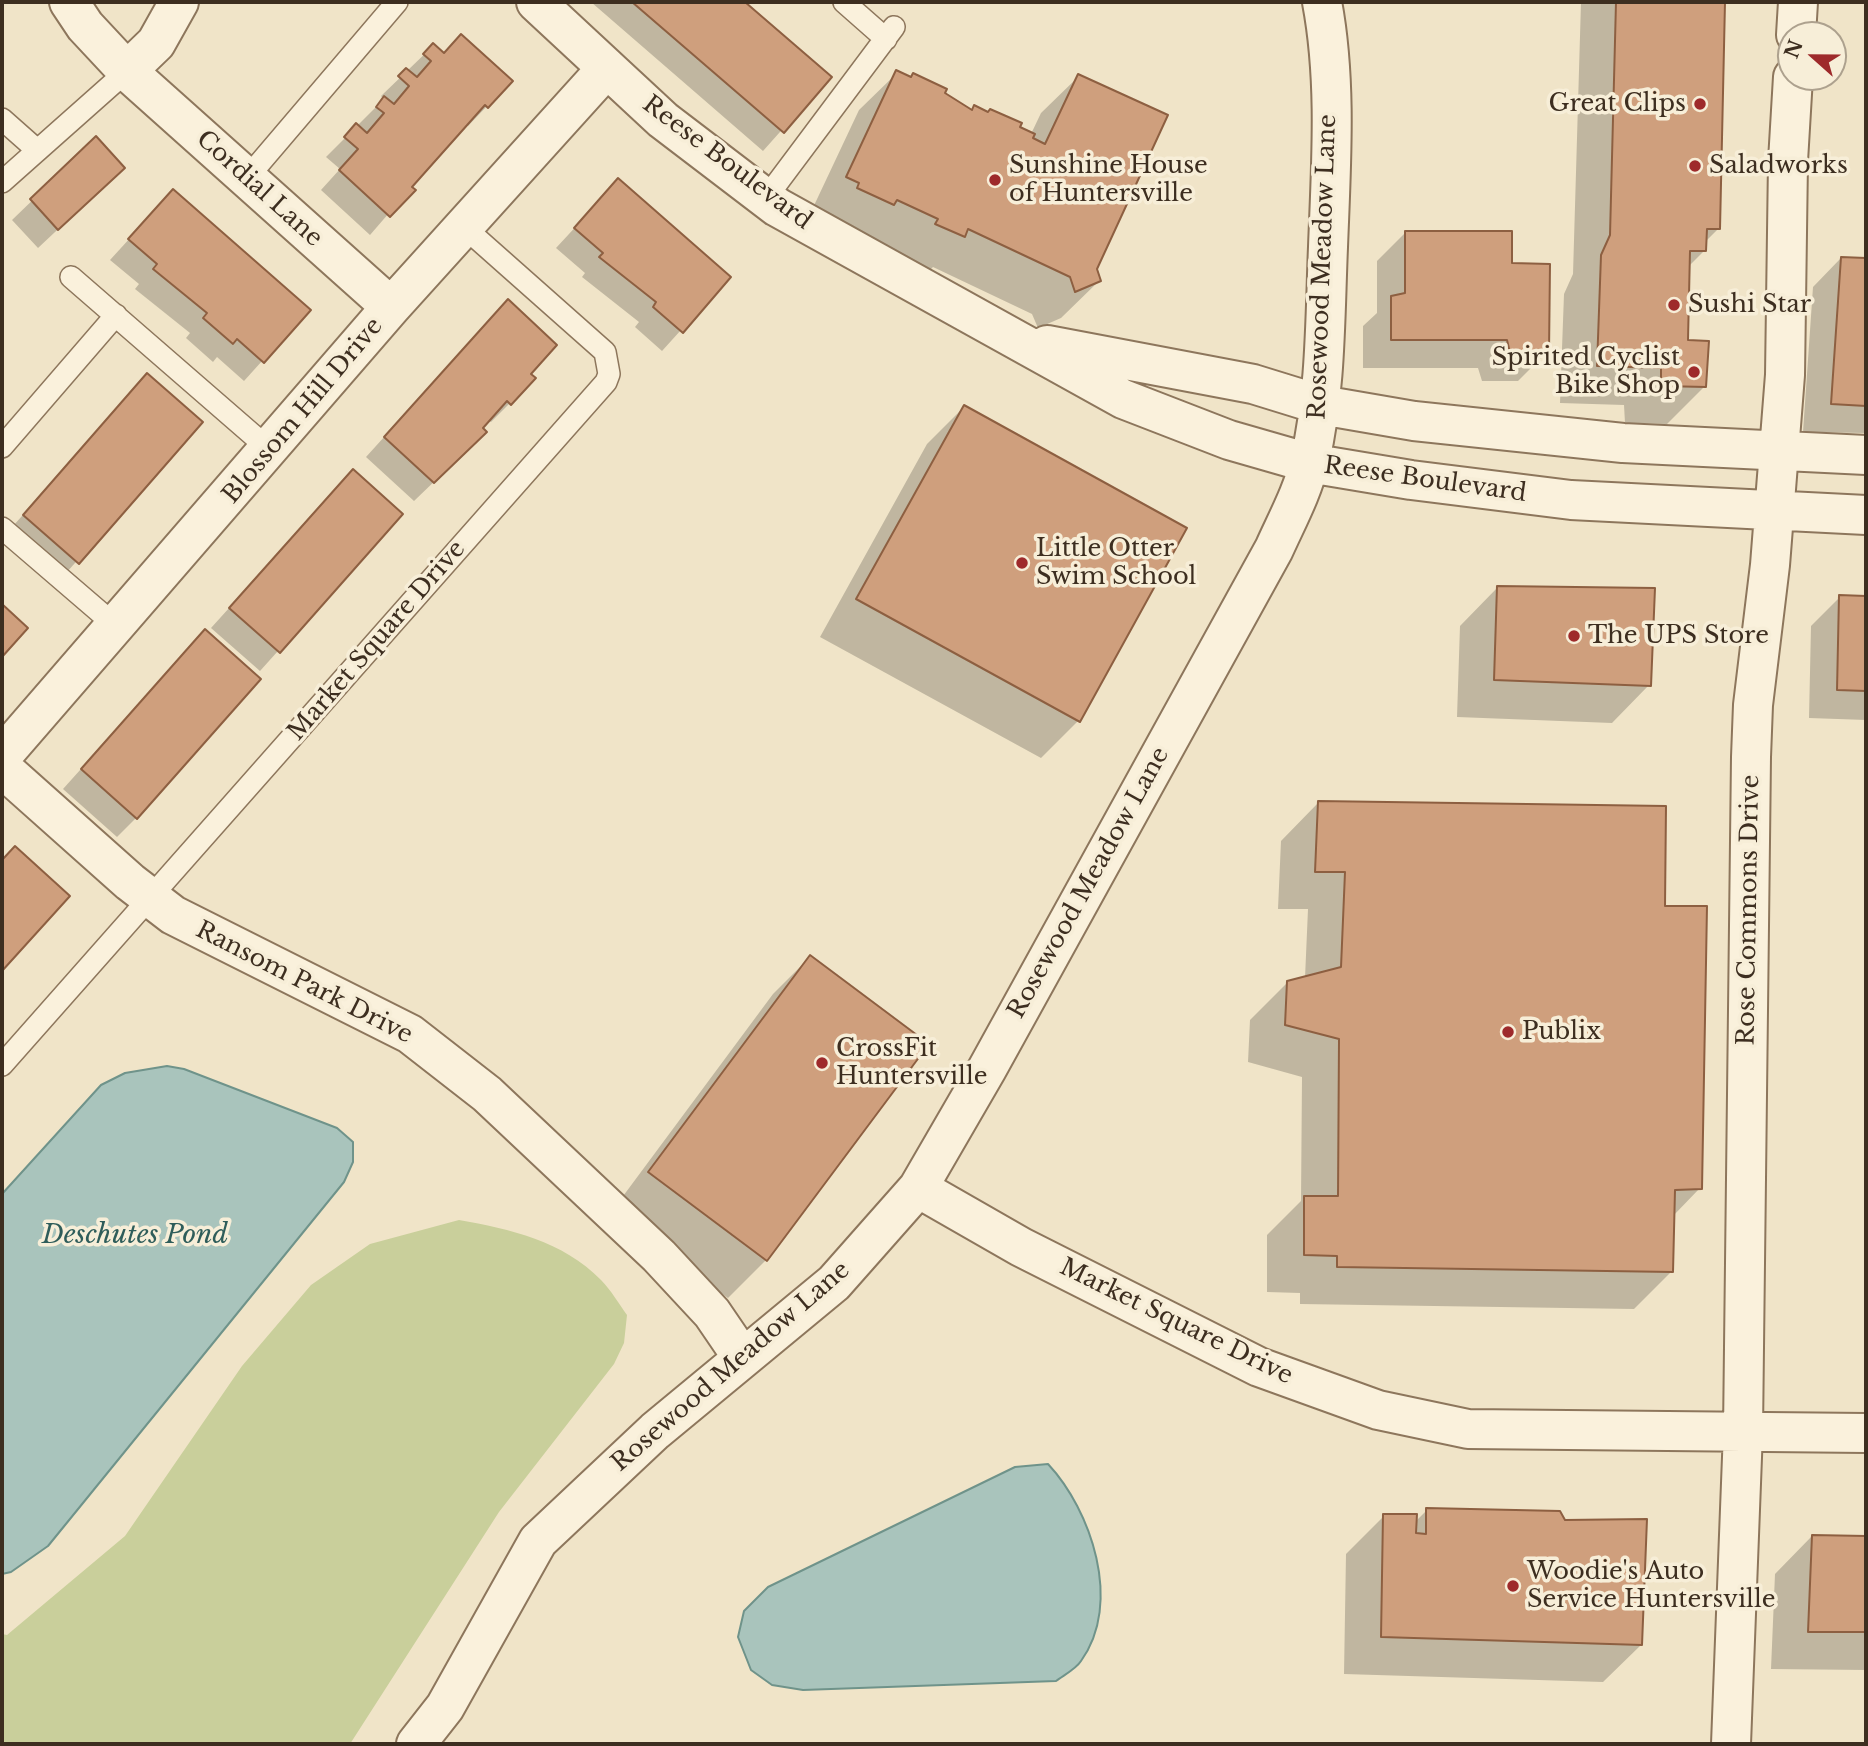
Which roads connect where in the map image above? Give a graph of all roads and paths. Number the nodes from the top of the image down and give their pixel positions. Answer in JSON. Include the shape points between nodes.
{"nodes":[{"id":1,"x":69,"y":2,"type":"edge"},
{"id":2,"x":179,"y":2,"type":"edge"},
{"id":3,"x":397,"y":2,"type":"edge"},
{"id":4,"x":537,"y":2,"type":"edge"},
{"id":5,"x":844,"y":2,"type":"edge"},
{"id":6,"x":1321,"y":2,"type":"edge"},
{"id":7,"x":1798,"y":2,"type":"edge"},
{"id":8,"x":1797,"y":21,"type":"edge"},
{"id":9,"x":607,"y":68,"type":"junction"},
{"id":10,"x":127,"y":71,"type":"junction"},
{"id":11,"x":1792,"y":91,"type":"edge"},
{"id":12,"x":2,"y":119,"type":"edge"},
{"id":13,"x":37,"y":150,"type":"junction"},
{"id":14,"x":247,"y":178,"type":"junction"},
{"id":15,"x":2,"y":182,"type":"edge"},
{"id":16,"x":766,"y":198,"type":"junction"},
{"id":17,"x":464,"y":226,"type":"junction"},
{"id":18,"x":71,"y":277,"type":"dead end"},
{"id":19,"x":391,"y":307,"type":"junction"},
{"id":20,"x":116,"y":315,"type":"junction"},
{"id":21,"x":1010,"y":338,"type":"junction"},
{"id":22,"x":1321,"y":405,"type":"junction"},
{"id":23,"x":2,"y":447,"type":"edge"},
{"id":24,"x":269,"y":449,"type":"junction"},
{"id":25,"x":1777,"y":452,"type":"junction"},
{"id":26,"x":1866,"y":455,"type":"edge"},
{"id":27,"x":1310,"y":463,"type":"junction"},
{"id":28,"x":1773,"y":512,"type":"junction"},
{"id":29,"x":1866,"y":515,"type":"edge"},
{"id":30,"x":2,"y":528,"type":"edge"},
{"id":31,"x":116,"y":626,"type":"junction"},
{"id":32,"x":2,"y":757,"type":"edge"},
{"id":33,"x":2,"y":768,"type":"edge"},
{"id":34,"x":151,"y":898,"type":"junction"},
{"id":35,"x":2,"y":1065,"type":"edge"},
{"id":36,"x":918,"y":1188,"type":"junction"},
{"id":37,"x":742,"y":1357,"type":"junction"},
{"id":38,"x":1743,"y":1431,"type":"junction"},
{"id":39,"x":1866,"y":1433,"type":"edge"},
{"id":40,"x":416,"y":1744,"type":"edge"},
{"id":41,"x":1731,"y":1744,"type":"edge"}],
"edges":[{"from":1,"to":10,"type":"street","name":"Cordial Lane"},
{"from":2,"to":10,"type":"street","via":[[156,43]]},
{"from":3,"to":14,"type":"lane"},
{"from":4,"to":9,"type":"street","name":"Reese Boulevard"},
{"from":5,"to":16,"type":"lane","via":[[890,33]]},
{"from":6,"to":22,"type":"street","name":"Rosewood Meadow Lane","via":[[1327,31],[1331,153]]},
{"from":7,"to":8,"type":"street"},
{"from":9,"to":16,"type":"street","name":"Reese Boulevard","via":[[663,120]]},
{"from":9,"to":17,"type":"street","name":"Blossom Hill Drive"},
{"from":10,"to":13,"type":"lane"},
{"from":10,"to":14,"type":"street","name":"Cordial Lane"},
{"from":11,"to":25,"type":"street","name":"Rose Commons Drive","via":[[1784,375]]},
{"from":12,"to":13,"type":"lane"},
{"from":13,"to":15,"type":"lane"},
{"from":14,"to":19,"type":"street","name":"Cordial Lane"},
{"from":16,"to":21,"type":"street","name":"Reese Boulevard"},
{"from":17,"to":19,"type":"street","name":"Blossom Hill Drive"},
{"from":17,"to":34,"type":"lane","name":"Market Square Drive","via":[[605,352],[606,382]]},
{"from":18,"to":20,"type":"lane"},
{"from":19,"to":24,"type":"street","name":"Blossom Hill Drive"},
{"from":20,"to":23,"type":"lane"},
{"from":20,"to":24,"type":"lane"},
{"from":21,"to":22,"type":"street","name":"Reese Boulevard","via":[[1253,383]]},
{"from":21,"to":27,"type":"street","name":"Reese Boulevard","via":[[1123,399],[1229,440]]},
{"from":22,"to":25,"type":"street","name":"Reese Boulevard","via":[[1520,433]]},
{"from":22,"to":27,"type":"street","name":"Rosewood Meadow Lane"},
{"from":24,"to":31,"type":"street","name":"Blossom Hill Drive"},
{"from":25,"to":26,"type":"street","name":"Reese Boulevard"},
{"from":25,"to":28,"type":"street","name":"Rose Commons Drive"},
{"from":27,"to":28,"type":"street","name":"Reese Boulevard","via":[[1411,481],[1571,500]]},
{"from":27,"to":36,"type":"street","name":"Rosewood Meadow Lane","via":[[1274,549]]},
{"from":28,"to":29,"type":"street","name":"Reese Boulevard"},
{"from":28,"to":38,"type":"street","name":"Rose Commons Drive","via":[[1753,705],[1749,820]]},
{"from":30,"to":31,"type":"lane"},
{"from":31,"to":32,"type":"street","name":"Blossom Hill Drive"},
{"from":33,"to":34,"type":"street","name":"Ransom Park Drive"},
{"from":34,"to":35,"type":"lane","name":"Market Square Drive"},
{"from":34,"to":37,"type":"street","name":"Ransom Park Drive","via":[[173,915],[410,1034],[487,1094],[659,1255],[712,1313]]},
{"from":36,"to":37,"type":"street","name":"Rosewood Meadow Lane","via":[[834,1283]]},
{"from":36,"to":38,"type":"street","name":"Market Square Drive","via":[[1021,1247],[1259,1367],[1378,1410],[1468,1429]]},
{"from":37,"to":40,"type":"street","name":"Rosewood Meadow Lane","via":[[538,1541],[445,1707]]},
{"from":38,"to":39,"type":"street","name":"Market Square Drive"},
{"from":38,"to":41,"type":"street","name":"Rose Commons Drive"}]}
